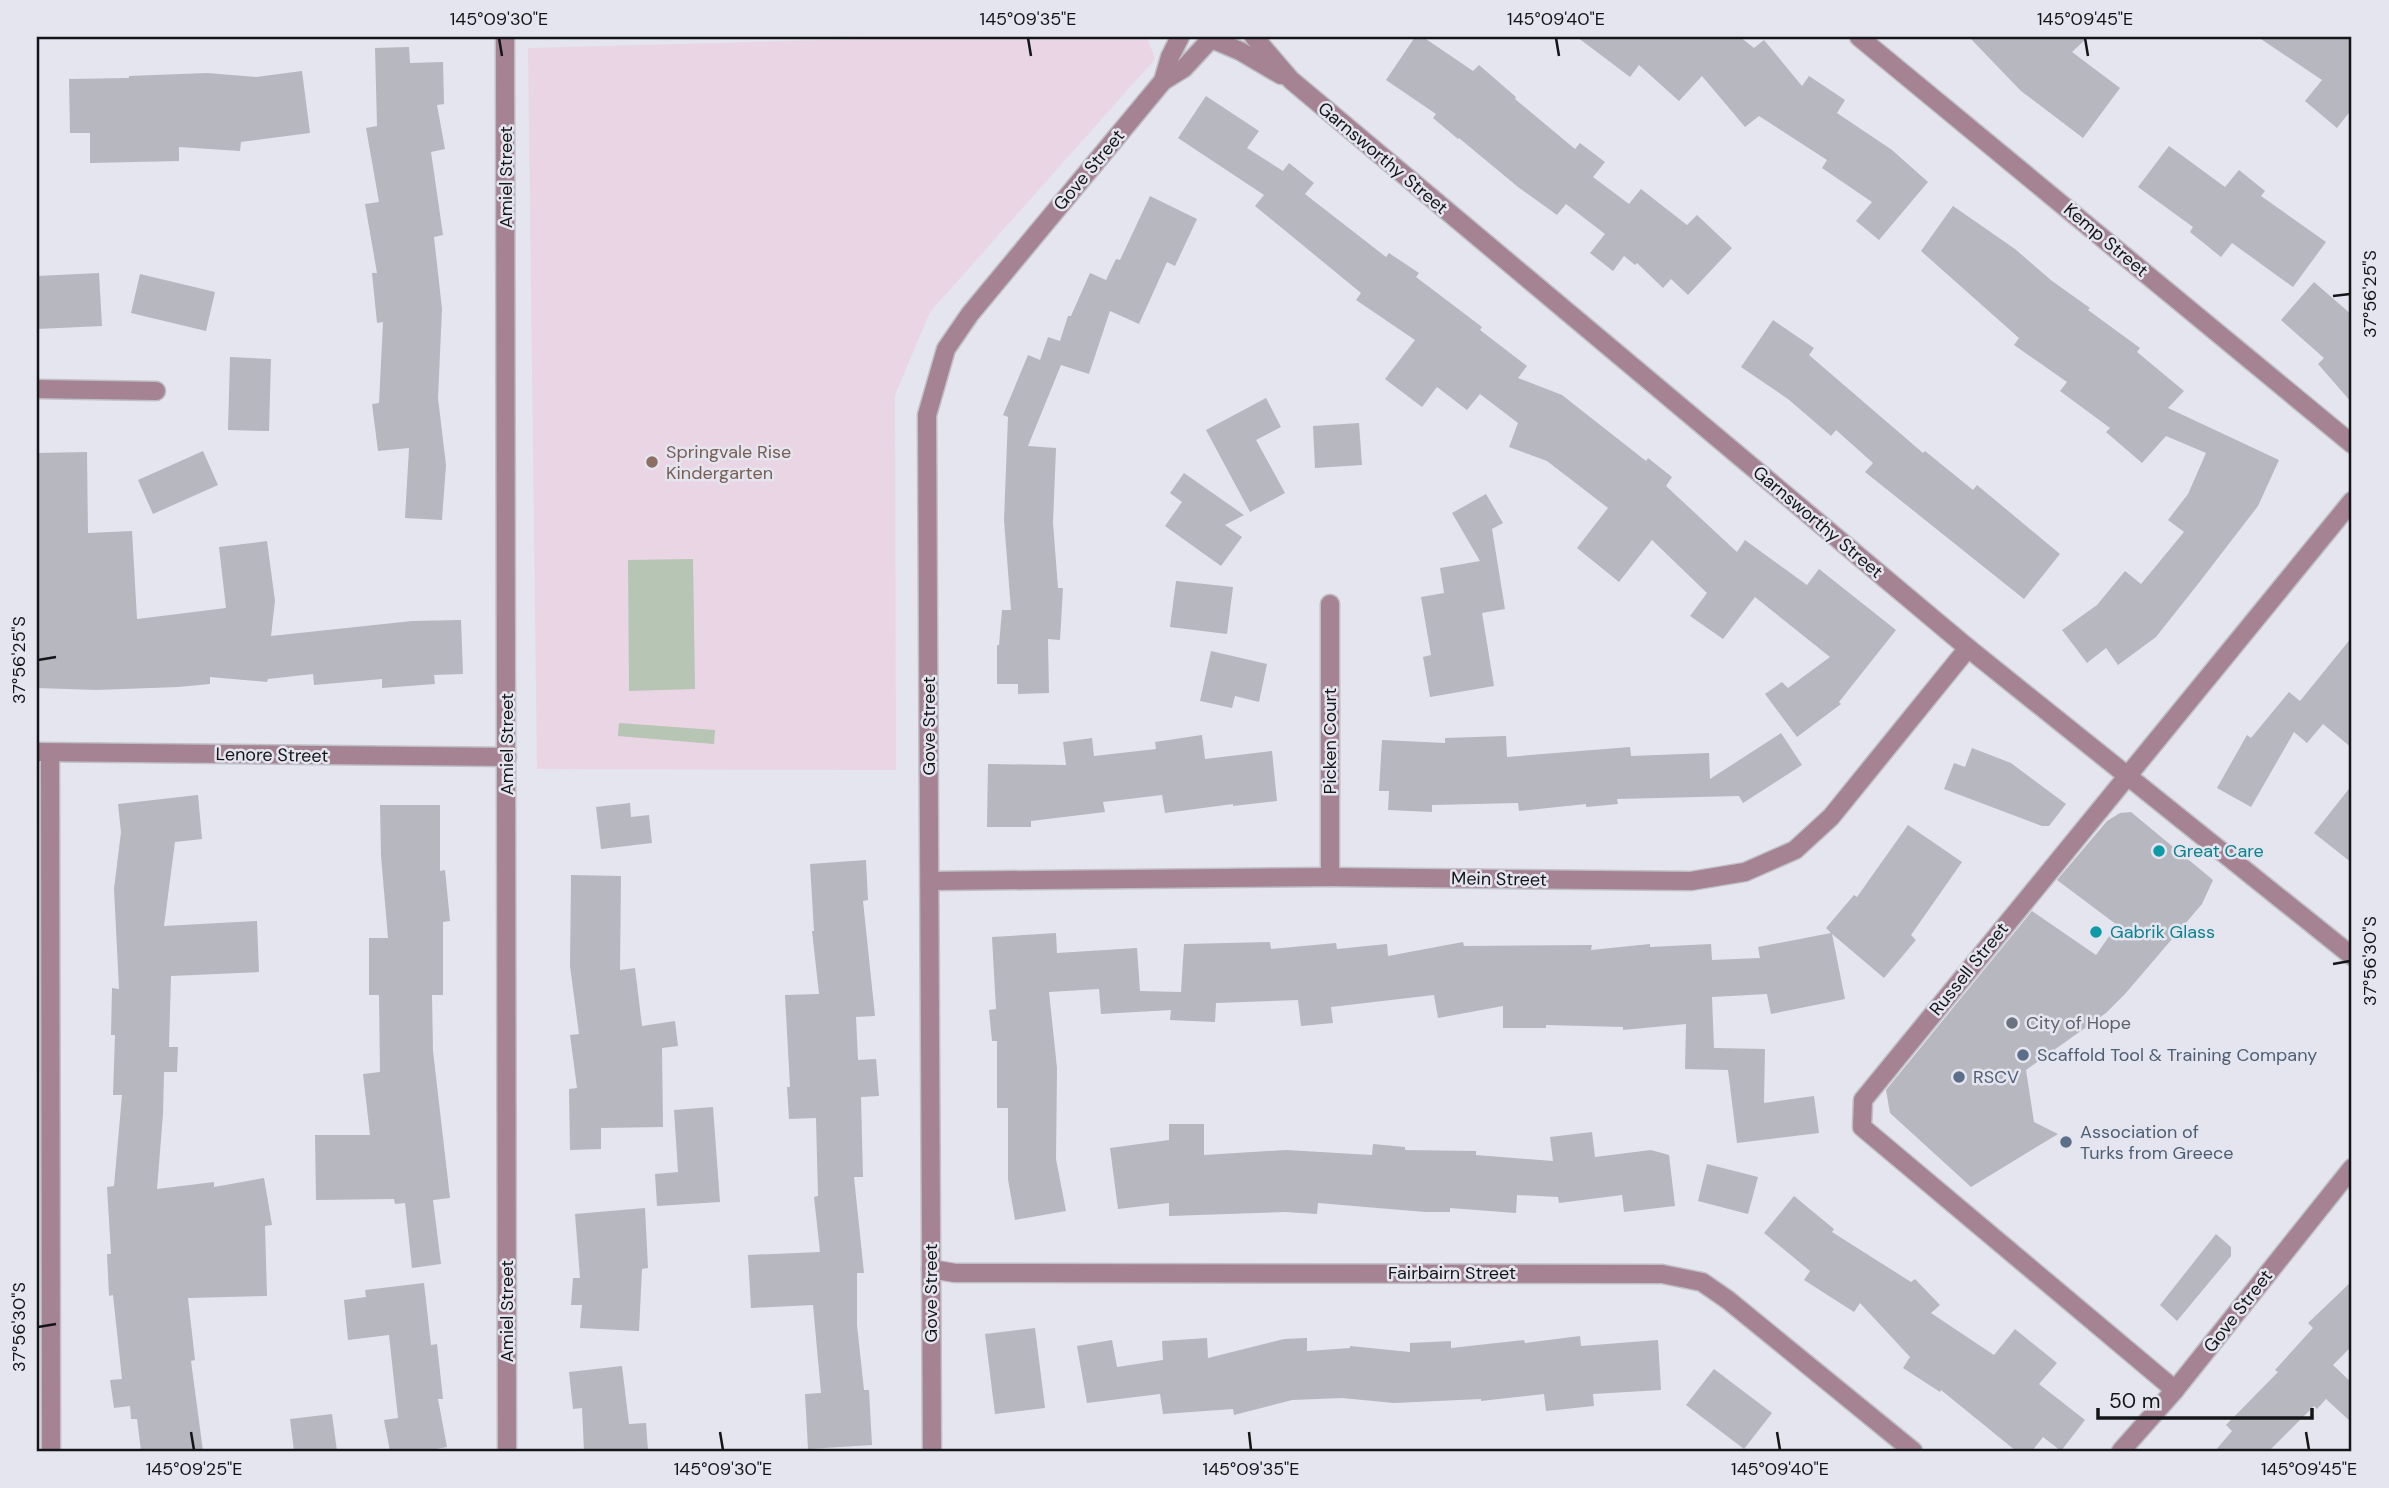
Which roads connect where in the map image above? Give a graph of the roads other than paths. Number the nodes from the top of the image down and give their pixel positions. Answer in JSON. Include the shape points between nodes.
{"nodes":[{"id":1,"x":505,"y":37,"type":"edge"},
{"id":2,"x":1180,"y":37,"type":"edge"},
{"id":3,"x":1254,"y":37,"type":"edge"},
{"id":4,"x":1859,"y":37,"type":"edge"},
{"id":5,"x":1211,"y":38,"type":"edge"},
{"id":6,"x":1290,"y":80,"type":"junction"},
{"id":7,"x":1163,"y":81,"type":"junction"},
{"id":8,"x":37,"y":389,"type":"edge"},
{"id":9,"x":156,"y":391,"type":"dead end"},
{"id":10,"x":2352,"y":444,"type":"edge"},
{"id":11,"x":2352,"y":501,"type":"edge"},
{"id":12,"x":1330,"y":604,"type":"dead end"},
{"id":13,"x":1968,"y":648,"type":"junction"},
{"id":14,"x":43,"y":752,"type":"edge"},
{"id":15,"x":507,"y":757,"type":"junction"},
{"id":16,"x":2128,"y":774,"type":"junction"},
{"id":17,"x":1329,"y":877,"type":"junction"},
{"id":18,"x":930,"y":881,"type":"junction"},
{"id":19,"x":2352,"y":956,"type":"edge"},
{"id":20,"x":2352,"y":1168,"type":"edge"},
{"id":21,"x":44,"y":1204,"type":"edge"},
{"id":22,"x":931,"y":1269,"type":"junction"},
{"id":23,"x":2175,"y":1390,"type":"junction"},
{"id":24,"x":51,"y":1451,"type":"edge"},
{"id":25,"x":507,"y":1451,"type":"edge"},
{"id":26,"x":932,"y":1451,"type":"edge"},
{"id":27,"x":1913,"y":1451,"type":"edge"},
{"id":28,"x":2121,"y":1451,"type":"edge"}],
"edges":[{"from":1,"to":15,"type":"street","name":"Amiel Street"},
{"from":2,"to":7,"type":"street","name":"Gove Street"},
{"from":3,"to":6,"type":"street","name":"Garnsworthy Street"},
{"from":4,"to":10,"type":"street","name":"Kemp Street"},
{"from":5,"to":6,"type":"street","name":"Garnsworthy Street"},
{"from":5,"to":7,"type":"street","name":"Gove Street","via":[[1184,68]]},
{"from":6,"to":13,"type":"street","name":"Garnsworthy Street"},
{"from":7,"to":18,"type":"street","name":"Gove Street","via":[[970,314],[942,359],[927,415]]},
{"from":8,"to":9,"type":"street"},
{"from":11,"to":16,"type":"street","name":"Russell Street"},
{"from":12,"to":17,"type":"street","name":"Picken Court"},
{"from":13,"to":16,"type":"street","name":"Garnsworthy Street"},
{"from":13,"to":17,"type":"street","name":"Mein Street","via":[[1831,817],[1795,850],[1745,872],[1690,881]]},
{"from":14,"to":15,"type":"street","name":"Lenore Street"},
{"from":14,"to":21,"type":"street"},
{"from":15,"to":25,"type":"street","name":"Amiel Street"},
{"from":16,"to":19,"type":"street","name":"Garnsworthy Street"},
{"from":16,"to":23,"type":"street","name":"Russell Street","via":[[1863,1100],[1861,1115],[1863,1127]]},
{"from":17,"to":18,"type":"street","name":"Mein Street"},
{"from":18,"to":22,"type":"street","name":"Gove Street"},
{"from":20,"to":23,"type":"street","name":"Gove Street"},
{"from":21,"to":24,"type":"street"},
{"from":22,"to":26,"type":"street","name":"Gove Street"},
{"from":22,"to":27,"type":"street","name":"Fairbairn Street","via":[[955,1273],[1662,1273],[1702,1282],[1719,1294]]},
{"from":23,"to":28,"type":"street","name":"Gove Street"}]}
